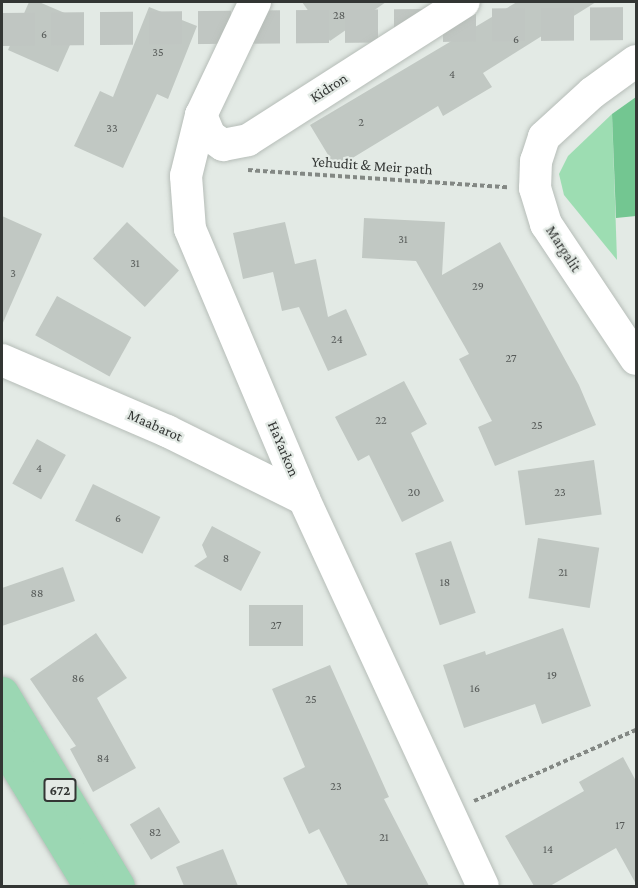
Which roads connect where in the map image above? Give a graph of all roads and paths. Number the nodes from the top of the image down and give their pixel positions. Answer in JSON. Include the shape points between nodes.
{"nodes":[{"id":1,"x":255,"y":2,"type":"edge"},
{"id":2,"x":464,"y":2,"type":"edge"},
{"id":3,"x":636,"y":61,"type":"edge"},
{"id":4,"x":201,"y":115,"type":"junction"},
{"id":5,"x":223,"y":145,"type":"junction"},
{"id":6,"x":535,"y":188,"type":"junction"},
{"id":7,"x":636,"y":359,"type":"edge"},
{"id":8,"x":2,"y":360,"type":"edge"},
{"id":9,"x":304,"y":499,"type":"junction"},
{"id":10,"x":2,"y":693,"type":"edge"},
{"id":11,"x":636,"y":730,"type":"edge"},
{"id":12,"x":2,"y":742,"type":"edge"},
{"id":13,"x":448,"y":812,"type":"junction"},
{"id":14,"x":87,"y":884,"type":"edge"},
{"id":15,"x":118,"y":886,"type":"edge"},
{"id":16,"x":483,"y":886,"type":"edge"}],
"edges":[{"from":1,"to":4,"type":"street","name":"HaYarkon"},
{"from":2,"to":5,"type":"street","name":"Kidron","via":[[248,140]]},
{"from":3,"to":6,"type":"street","name":"Margalit","via":[[592,93],[544,137],[536,161]]},
{"from":4,"to":5,"type":"street","via":[[210,136]]},
{"from":4,"to":9,"type":"street","name":"HaYarkon","via":[[186,176],[190,229]]},
{"from":5,"to":6,"type":"path","name":"Yehudit & Meir path","via":[[235,170]]},
{"from":6,"to":7,"type":"street","name":"Margalit","via":[[546,224]]},
{"from":8,"to":9,"type":"street","name":"Maabarot","via":[[167,431]]},
{"from":9,"to":13,"type":"street","name":"HaYarkon"},
{"from":10,"to":15,"type":"main road","number":"672"},
{"from":11,"to":13,"type":"path"},
{"from":12,"to":14,"type":"main road","number":"672"},
{"from":13,"to":16,"type":"street","name":"HaYarkon"}]}
